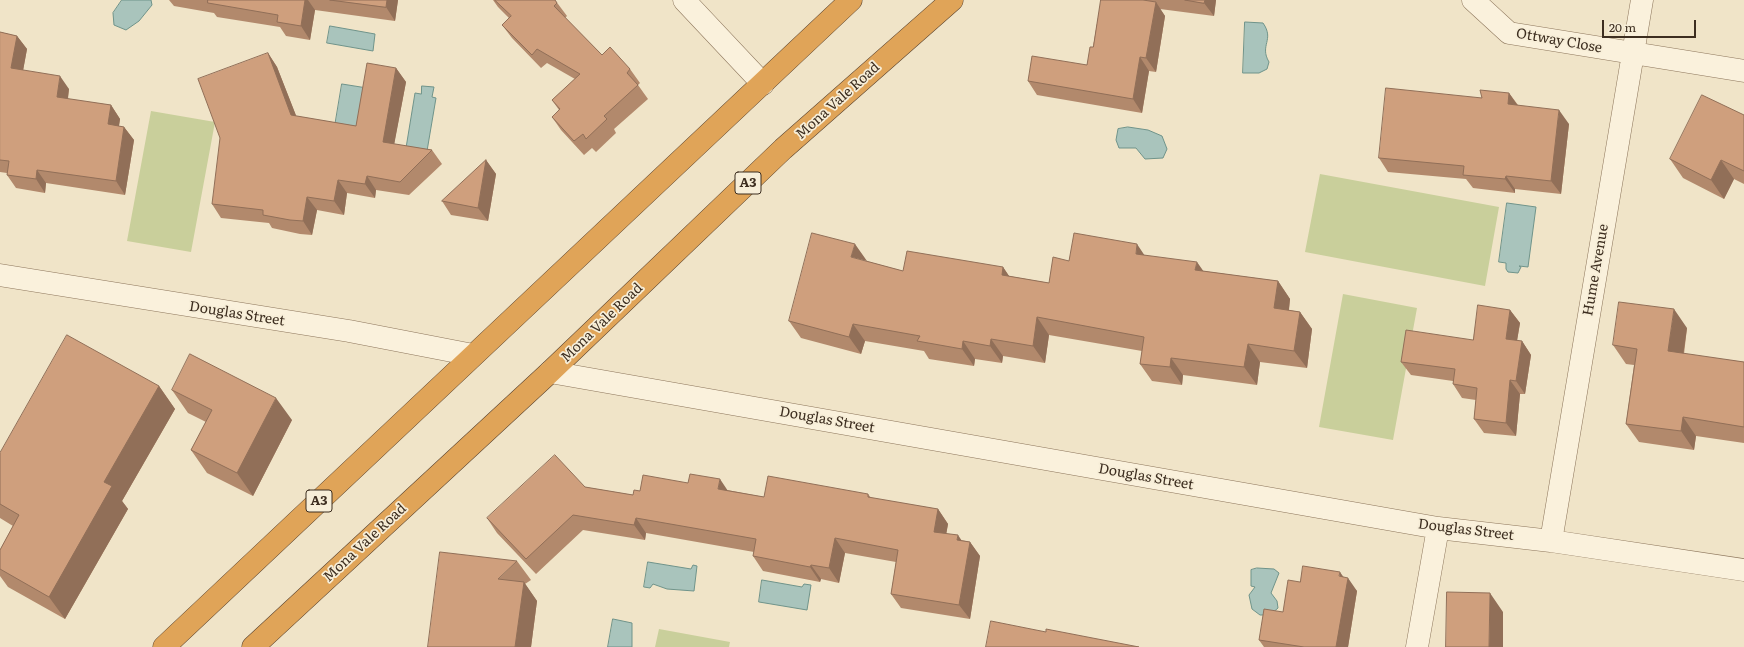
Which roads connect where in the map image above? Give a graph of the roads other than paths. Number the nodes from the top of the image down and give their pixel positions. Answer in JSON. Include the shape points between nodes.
{"nodes":[{"id":1,"x":684,"y":0,"type":"edge"},
{"id":2,"x":851,"y":0,"type":"edge"},
{"id":3,"x":952,"y":0,"type":"edge"},
{"id":4,"x":1473,"y":0,"type":"edge"},
{"id":5,"x":1642,"y":0,"type":"edge"},
{"id":6,"x":1632,"y":53,"type":"junction"},
{"id":7,"x":1744,"y":71,"type":"edge"},
{"id":8,"x":763,"y":84,"type":"junction"},
{"id":9,"x":0,"y":275,"type":"edge"},
{"id":10,"x":473,"y":355,"type":"junction"},
{"id":11,"x":550,"y":372,"type":"junction"},
{"id":12,"x":1438,"y":528,"type":"junction"},
{"id":13,"x":1551,"y":541,"type":"junction"},
{"id":14,"x":1744,"y":570,"type":"edge"},
{"id":15,"x":164,"y":647,"type":"edge"},
{"id":16,"x":253,"y":647,"type":"edge"},
{"id":17,"x":1417,"y":647,"type":"edge"}],
"edges":[{"from":1,"to":8,"type":"street"},
{"from":2,"to":8,"type":"highway","number":"A3"},
{"from":3,"to":11,"type":"highway","name":"Mona Vale Road","number":"A3","via":[[784,149]]},
{"from":4,"to":6,"type":"street","name":"Ottway Close","via":[[1509,33]]},
{"from":5,"to":6,"type":"street","name":"Hume Avenue"},
{"from":6,"to":7,"type":"street","name":"Ottway Close"},
{"from":6,"to":13,"type":"street","name":"Hume Avenue"},
{"from":8,"to":10,"type":"highway","number":"A3"},
{"from":9,"to":10,"type":"street","name":"Douglas Street","via":[[349,331]]},
{"from":10,"to":15,"type":"highway","number":"A3"},
{"from":11,"to":12,"type":"street","name":"Douglas Street"},
{"from":11,"to":16,"type":"highway","name":"Mona Vale Road","number":"A3"},
{"from":12,"to":13,"type":"street","name":"Douglas Street"},
{"from":12,"to":17,"type":"street"},
{"from":13,"to":14,"type":"street","name":"Douglas Street"}]}
